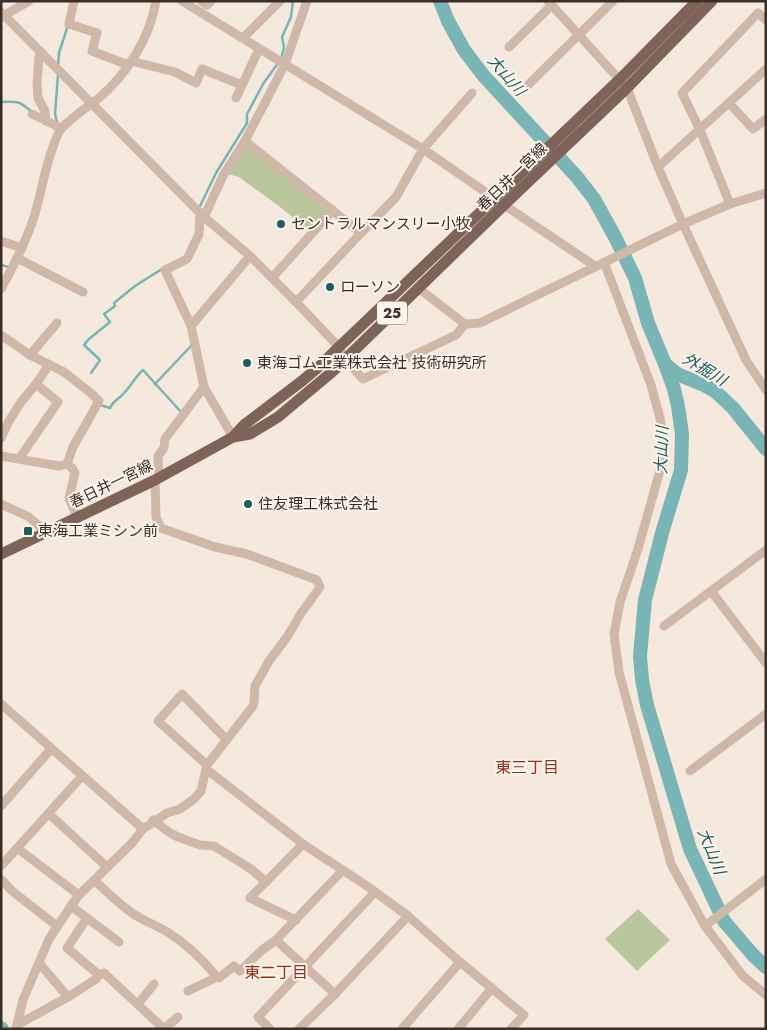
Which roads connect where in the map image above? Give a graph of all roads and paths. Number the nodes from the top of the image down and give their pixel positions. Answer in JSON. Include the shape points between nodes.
{"nodes":[{"id":1,"x":30,"y":1,"type":"edge"},
{"id":2,"x":74,"y":1,"type":"edge"},
{"id":3,"x":156,"y":1,"type":"edge"},
{"id":4,"x":182,"y":1,"type":"edge"},
{"id":5,"x":201,"y":1,"type":"edge"},
{"id":6,"x":211,"y":1,"type":"edge"},
{"id":7,"x":280,"y":1,"type":"edge"},
{"id":8,"x":307,"y":1,"type":"edge"},
{"id":9,"x":614,"y":1,"type":"edge"},
{"id":10,"x":696,"y":1,"type":"edge"},
{"id":11,"x":712,"y":1,"type":"edge"},
{"id":12,"x":550,"y":3,"type":"edge"},
{"id":13,"x":2,"y":14,"type":"edge"},
{"id":14,"x":766,"y":20,"type":"edge"},
{"id":15,"x":580,"y":35,"type":"junction"},
{"id":16,"x":243,"y":38,"type":"junction"},
{"id":17,"x":509,"y":47,"type":"dead end"},
{"id":18,"x":259,"y":48,"type":"junction"},
{"id":19,"x":41,"y":52,"type":"junction"},
{"id":20,"x":129,"y":63,"type":"junction"},
{"id":21,"x":285,"y":64,"type":"junction"},
{"id":22,"x":764,"y":74,"type":"edge"},
{"id":23,"x":623,"y":83,"type":"junction"},
{"id":24,"x":242,"y":85,"type":"junction"},
{"id":25,"x":525,"y":88,"type":"dead end"},
{"id":26,"x":472,"y":93,"type":"dead end"},
{"id":27,"x":236,"y":98,"type":"dead end"},
{"id":28,"x":92,"y":103,"type":"junction"},
{"id":29,"x":729,"y":103,"type":"junction"},
{"id":30,"x":32,"y":114,"type":"dead end"},
{"id":31,"x":766,"y":119,"type":"edge"},
{"id":32,"x":46,"y":121,"type":"junction"},
{"id":33,"x":61,"y":129,"type":"junction"},
{"id":34,"x":700,"y":130,"type":"junction"},
{"id":35,"x":569,"y":135,"type":"junction"},
{"id":36,"x":245,"y":141,"type":"junction"},
{"id":37,"x":423,"y":149,"type":"junction"},
{"id":38,"x":658,"y":167,"type":"junction"},
{"id":39,"x":766,"y":193,"type":"edge"},
{"id":40,"x":499,"y":202,"type":"junction"},
{"id":41,"x":730,"y":204,"type":"junction"},
{"id":42,"x":333,"y":210,"type":"junction"},
{"id":43,"x":202,"y":215,"type":"junction"},
{"id":44,"x":683,"y":224,"type":"junction"},
{"id":45,"x":361,"y":233,"type":"junction"},
{"id":46,"x":1,"y":241,"type":"edge"},
{"id":47,"x":22,"y":248,"type":"junction"},
{"id":48,"x":250,"y":256,"type":"junction"},
{"id":49,"x":17,"y":258,"type":"junction"},
{"id":50,"x":606,"y":261,"type":"junction"},
{"id":51,"x":595,"y":266,"type":"junction"},
{"id":52,"x":272,"y":278,"type":"junction"},
{"id":53,"x":418,"y":288,"type":"junction"},
{"id":54,"x":1,"y":289,"type":"edge"},
{"id":55,"x":83,"y":292,"type":"dead end"},
{"id":56,"x":296,"y":302,"type":"junction"},
{"id":57,"x":57,"y":323,"type":"dead end"},
{"id":58,"x":465,"y":324,"type":"junction"},
{"id":59,"x":191,"y":326,"type":"junction"},
{"id":60,"x":1,"y":335,"type":"edge"},
{"id":61,"x":339,"y":347,"type":"junction"},
{"id":62,"x":30,"y":355,"type":"junction"},
{"id":63,"x":345,"y":359,"type":"junction"},
{"id":64,"x":49,"y":365,"type":"junction"},
{"id":65,"x":36,"y":384,"type":"junction"},
{"id":66,"x":204,"y":387,"type":"junction"},
{"id":67,"x":766,"y":390,"type":"edge"},
{"id":68,"x":232,"y":437,"type":"junction"},
{"id":69,"x":1,"y":438,"type":"edge"},
{"id":70,"x":1,"y":456,"type":"edge"},
{"id":71,"x":20,"y":459,"type":"junction"},
{"id":72,"x":66,"y":464,"type":"junction"},
{"id":73,"x":157,"y":479,"type":"junction"},
{"id":74,"x":1,"y":504,"type":"edge"},
{"id":75,"x":77,"y":517,"type":"junction"},
{"id":76,"x":46,"y":532,"type":"junction"},
{"id":77,"x":766,"y":550,"type":"edge"},
{"id":78,"x":1,"y":554,"type":"edge"},
{"id":79,"x":711,"y":591,"type":"junction"},
{"id":80,"x":664,"y":626,"type":"dead end"},
{"id":81,"x":766,"y":663,"type":"edge"},
{"id":82,"x":1,"y":704,"type":"edge"},
{"id":83,"x":766,"y":714,"type":"edge"},
{"id":84,"x":226,"y":739,"type":"junction"},
{"id":85,"x":52,"y":750,"type":"junction"},
{"id":86,"x":207,"y":767,"type":"junction"},
{"id":87,"x":690,"y":771,"type":"dead end"},
{"id":88,"x":82,"y":776,"type":"junction"},
{"id":89,"x":1,"y":806,"type":"edge"},
{"id":90,"x":49,"y":814,"type":"junction"},
{"id":91,"x":153,"y":820,"type":"junction"},
{"id":92,"x":143,"y":829,"type":"junction"},
{"id":93,"x":303,"y":844,"type":"junction"},
{"id":94,"x":17,"y":848,"type":"junction"},
{"id":95,"x":1,"y":864,"type":"edge"},
{"id":96,"x":107,"y":867,"type":"junction"},
{"id":97,"x":342,"y":870,"type":"junction"},
{"id":98,"x":766,"y":879,"type":"edge"},
{"id":99,"x":2,"y":880,"type":"edge"},
{"id":100,"x":94,"y":880,"type":"junction"},
{"id":101,"x":266,"y":882,"type":"junction"},
{"id":102,"x":375,"y":892,"type":"junction"},
{"id":103,"x":79,"y":895,"type":"junction"},
{"id":104,"x":71,"y":906,"type":"junction"},
{"id":105,"x":408,"y":916,"type":"junction"},
{"id":106,"x":87,"y":918,"type":"junction"},
{"id":107,"x":296,"y":920,"type":"junction"},
{"id":108,"x":57,"y":926,"type":"junction"},
{"id":109,"x":704,"y":926,"type":"junction"},
{"id":110,"x":276,"y":940,"type":"junction"},
{"id":111,"x":119,"y":942,"type":"dead end"},
{"id":112,"x":460,"y":962,"type":"junction"},
{"id":113,"x":39,"y":963,"type":"junction"},
{"id":114,"x":305,"y":967,"type":"junction"},
{"id":115,"x":99,"y":975,"type":"junction"},
{"id":116,"x":218,"y":977,"type":"junction"},
{"id":117,"x":154,"y":984,"type":"dead end"},
{"id":118,"x":492,"y":988,"type":"junction"},
{"id":119,"x":188,"y":991,"type":"dead end"},
{"id":120,"x":335,"y":994,"type":"junction"},
{"id":121,"x":766,"y":995,"type":"edge"},
{"id":122,"x":68,"y":997,"type":"junction"},
{"id":123,"x":138,"y":1004,"type":"junction"},
{"id":124,"x":178,"y":1017,"type":"dead end"},
{"id":125,"x":16,"y":1027,"type":"edge"},
{"id":126,"x":164,"y":1029,"type":"edge"},
{"id":127,"x":270,"y":1029,"type":"edge"},
{"id":128,"x":299,"y":1029,"type":"edge"},
{"id":129,"x":402,"y":1029,"type":"edge"},
{"id":130,"x":458,"y":1029,"type":"edge"},
{"id":131,"x":511,"y":1029,"type":"edge"}],
"edges":[{"from":1,"to":13,"type":"street"},
{"from":2,"to":20,"type":"street","via":[[69,24],[97,33],[92,51]]},
{"from":3,"to":20,"type":"street","via":[[149,28]]},
{"from":4,"to":16,"type":"street"},
{"from":5,"to":6,"type":"street","via":[[208,5]]},
{"from":7,"to":16,"type":"street"},
{"from":8,"to":21,"type":"street"},
{"from":9,"to":15,"type":"street"},
{"from":10,"to":23,"type":"main road","name":"春日井一宮線","number":"25"},
{"from":11,"to":23,"type":"main road","name":"春日井一宮線","number":"25"},
{"from":12,"to":15,"type":"street"},
{"from":12,"to":17,"type":"street"},
{"from":13,"to":19,"type":"street"},
{"from":14,"to":34,"type":"street","via":[[758,13],[682,93]]},
{"from":15,"to":23,"type":"street"},
{"from":15,"to":25,"type":"street"},
{"from":16,"to":18,"type":"street"},
{"from":18,"to":21,"type":"street"},
{"from":18,"to":24,"type":"street"},
{"from":19,"to":28,"type":"street"},
{"from":19,"to":32,"type":"street","via":[[38,98]]},
{"from":20,"to":24,"type":"street","via":[[176,72],[196,83],[202,69]]},
{"from":20,"to":28,"type":"street","via":[[114,84]]},
{"from":21,"to":36,"type":"street"},
{"from":21,"to":37,"type":"street"},
{"from":22,"to":29,"type":"street"},
{"from":23,"to":35,"type":"main road","name":"春日井一宮線","number":"25"},
{"from":23,"to":38,"type":"street"},
{"from":24,"to":27,"type":"street"},
{"from":26,"to":37,"type":"street"},
{"from":28,"to":33,"type":"street"},
{"from":28,"to":43,"type":"street"},
{"from":29,"to":31,"type":"street","via":[[753,129]]},
{"from":29,"to":34,"type":"street"},
{"from":30,"to":32,"type":"street"},
{"from":32,"to":33,"type":"street"},
{"from":33,"to":47,"type":"street","via":[[48,159],[33,220]]},
{"from":34,"to":38,"type":"street"},
{"from":34,"to":41,"type":"street"},
{"from":35,"to":40,"type":"main road","name":"春日井一宮線","number":"25","via":[[540,171]]},
{"from":35,"to":40,"type":"main road","name":"春日井一宮線","number":"25","via":[[532,162]]},
{"from":36,"to":42,"type":"street"},
{"from":36,"to":43,"type":"street"},
{"from":37,"to":40,"type":"street"},
{"from":37,"to":45,"type":"street","via":[[396,197]]},
{"from":38,"to":44,"type":"street"},
{"from":39,"to":41,"type":"street"},
{"from":40,"to":51,"type":"street"},
{"from":40,"to":53,"type":"main road","name":"春日井一宮線","number":"25"},
{"from":40,"to":61,"type":"main road","name":"春日井一宮線","number":"25"},
{"from":41,"to":44,"type":"street"},
{"from":42,"to":45,"type":"street"},
{"from":42,"to":52,"type":"street"},
{"from":43,"to":48,"type":"street"},
{"from":43,"to":59,"type":"street","via":[[199,234],[188,258],[165,270]]},
{"from":44,"to":50,"type":"street"},
{"from":44,"to":67,"type":"street","via":[[746,360]]},
{"from":45,"to":56,"type":"street"},
{"from":46,"to":47,"type":"street"},
{"from":47,"to":49,"type":"street"},
{"from":48,"to":52,"type":"street"},
{"from":48,"to":59,"type":"street"},
{"from":49,"to":54,"type":"street"},
{"from":49,"to":55,"type":"street"},
{"from":50,"to":51,"type":"street"},
{"from":50,"to":109,"type":"street","via":[[661,422],[662,463],[620,602],[614,634],[619,672],[672,864]]},
{"from":51,"to":58,"type":"street","via":[[480,323]]},
{"from":52,"to":56,"type":"street"},
{"from":53,"to":58,"type":"street"},
{"from":53,"to":63,"type":"main road","name":"春日井一宮線","number":"25"},
{"from":56,"to":61,"type":"street"},
{"from":57,"to":62,"type":"street"},
{"from":58,"to":63,"type":"street","via":[[456,335],[363,379]]},
{"from":59,"to":66,"type":"street"},
{"from":60,"to":62,"type":"street"},
{"from":61,"to":63,"type":"street"},
{"from":61,"to":68,"type":"main road","name":"春日井一宮線","number":"25","via":[[316,370]]},
{"from":62,"to":64,"type":"street"},
{"from":63,"to":68,"type":"main road","name":"春日井一宮線","number":"25","via":[[278,416],[250,434]]},
{"from":64,"to":65,"type":"street"},
{"from":64,"to":72,"type":"street","via":[[64,372],[99,401]]},
{"from":65,"to":69,"type":"street","via":[[21,402]]},
{"from":65,"to":71,"type":"street","via":[[58,402]]},
{"from":66,"to":68,"type":"street"},
{"from":66,"to":73,"type":"street","via":[[164,439],[164,448],[158,456]]},
{"from":68,"to":73,"type":"main road","name":"春日井一宮線","number":"25"},
{"from":70,"to":71,"type":"street"},
{"from":71,"to":72,"type":"street","via":[[59,466]]},
{"from":72,"to":75,"type":"street","via":[[75,473],[69,498]]},
{"from":73,"to":75,"type":"main road","name":"春日井一宮線","number":"25"},
{"from":73,"to":84,"type":"street","via":[[156,517],[160,528],[247,554],[317,580],[320,586],[255,686],[253,706]]},
{"from":74,"to":76,"type":"street","via":[[28,517]]},
{"from":75,"to":76,"type":"main road","name":"春日井一宮線","number":"25"},
{"from":76,"to":78,"type":"main road","name":"春日井一宮線","number":"25"},
{"from":77,"to":79,"type":"street"},
{"from":79,"to":80,"type":"street"},
{"from":79,"to":81,"type":"street"},
{"from":82,"to":85,"type":"street"},
{"from":83,"to":87,"type":"street"},
{"from":84,"to":86,"type":"street"},
{"from":84,"to":86,"type":"street","via":[[182,694],[158,721]]},
{"from":85,"to":88,"type":"street"},
{"from":85,"to":89,"type":"street"},
{"from":86,"to":91,"type":"street","via":[[194,800]]},
{"from":86,"to":93,"type":"street"},
{"from":88,"to":90,"type":"street"},
{"from":88,"to":92,"type":"street"},
{"from":90,"to":94,"type":"street"},
{"from":90,"to":96,"type":"street"},
{"from":91,"to":92,"type":"street"},
{"from":91,"to":101,"type":"street","via":[[178,838],[214,846]]},
{"from":92,"to":96,"type":"street"},
{"from":93,"to":97,"type":"street"},
{"from":93,"to":101,"type":"street"},
{"from":94,"to":95,"type":"street"},
{"from":94,"to":103,"type":"street"},
{"from":96,"to":100,"type":"street"},
{"from":97,"to":102,"type":"street"},
{"from":97,"to":107,"type":"street"},
{"from":98,"to":109,"type":"street"},
{"from":99,"to":108,"type":"street"},
{"from":100,"to":103,"type":"street"},
{"from":100,"to":116,"type":"street","via":[[136,916],[187,946]]},
{"from":101,"to":107,"type":"street","via":[[250,898]]},
{"from":102,"to":105,"type":"street"},
{"from":102,"to":114,"type":"street"},
{"from":103,"to":104,"type":"street"},
{"from":104,"to":106,"type":"street"},
{"from":104,"to":108,"type":"street"},
{"from":105,"to":112,"type":"street"},
{"from":105,"to":120,"type":"street"},
{"from":106,"to":111,"type":"street"},
{"from":106,"to":115,"type":"street","via":[[67,948]]},
{"from":107,"to":110,"type":"street"},
{"from":108,"to":113,"type":"street"},
{"from":109,"to":121,"type":"street","via":[[743,976]]},
{"from":110,"to":114,"type":"street"},
{"from":110,"to":116,"type":"street","via":[[240,971],[234,966]]},
{"from":112,"to":118,"type":"street"},
{"from":112,"to":129,"type":"street"},
{"from":113,"to":122,"type":"street"},
{"from":113,"to":125,"type":"street","via":[[23,1000]]},
{"from":114,"to":120,"type":"street"},
{"from":114,"to":127,"type":"street","via":[[258,1017]]},
{"from":115,"to":122,"type":"street"},
{"from":115,"to":123,"type":"street","via":[[104,973]]},
{"from":116,"to":119,"type":"street"},
{"from":117,"to":123,"type":"street"},
{"from":118,"to":130,"type":"street"},
{"from":118,"to":131,"type":"street","via":[[524,1015]]},
{"from":120,"to":128,"type":"street"},
{"from":122,"to":125,"type":"street"},
{"from":123,"to":126,"type":"street"},
{"from":124,"to":126,"type":"street"}]}
